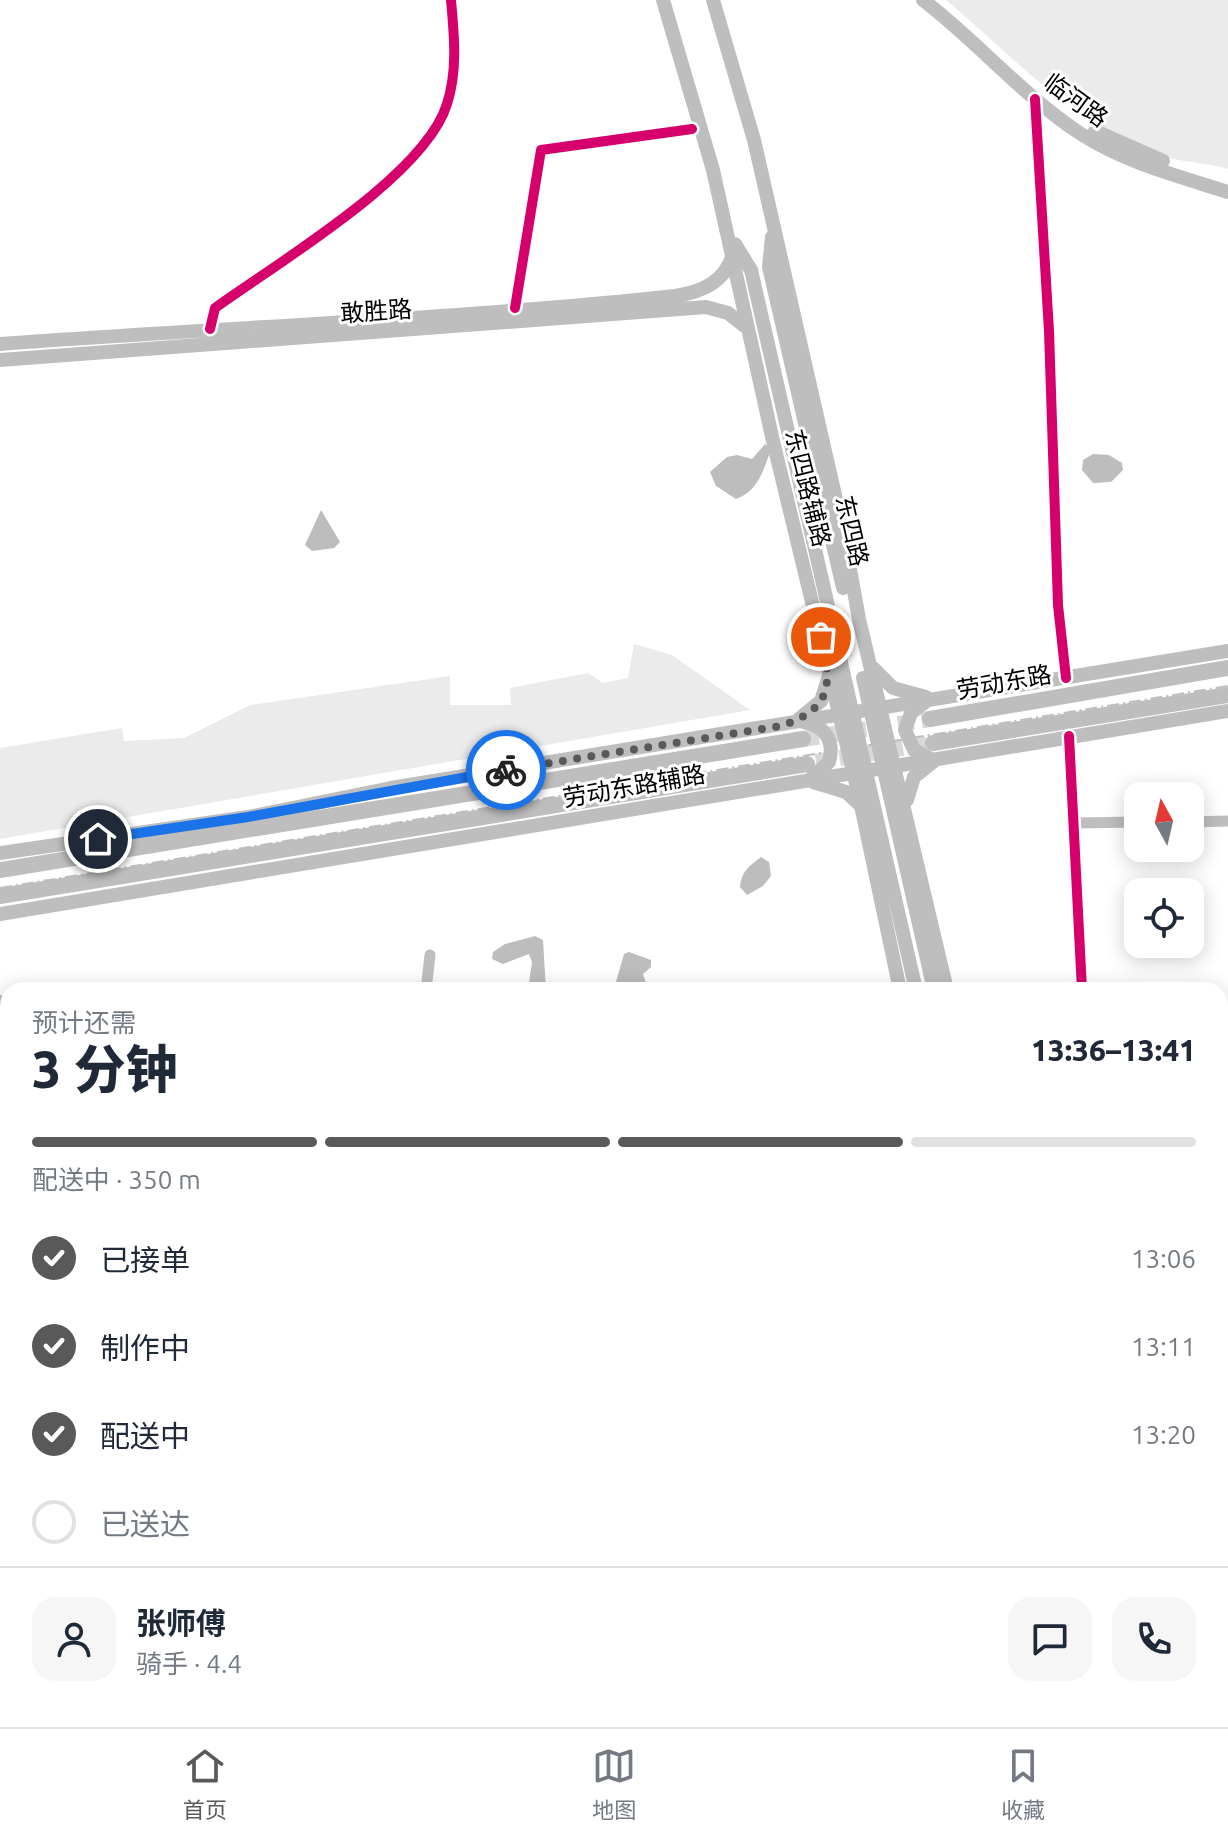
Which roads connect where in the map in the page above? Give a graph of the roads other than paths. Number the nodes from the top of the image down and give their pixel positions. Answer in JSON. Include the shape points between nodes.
{"nodes":[{"id":1,"x":451,"y":0,"type":"edge"},
{"id":2,"x":663,"y":0,"type":"edge"},
{"id":3,"x":713,"y":0,"type":"edge"},
{"id":4,"x":923,"y":0,"type":"edge"},
{"id":5,"x":938,"y":0,"type":"edge"},
{"id":6,"x":1035,"y":99,"type":"junction"},
{"id":7,"x":692,"y":129,"type":"dead end"},
{"id":8,"x":1228,"y":183,"type":"edge"},
{"id":9,"x":1228,"y":192,"type":"edge"},
{"id":10,"x":773,"y":221,"type":"junction"},
{"id":11,"x":728,"y":234,"type":"junction"},
{"id":12,"x":733,"y":254,"type":"junction"},
{"id":13,"x":515,"y":308,"type":"junction"},
{"id":14,"x":747,"y":328,"type":"junction"},
{"id":15,"x":210,"y":329,"type":"junction"},
{"id":16,"x":0,"y":344,"type":"edge"},
{"id":17,"x":0,"y":360,"type":"edge"},
{"id":18,"x":845,"y":544,"type":"junction"},
{"id":19,"x":817,"y":556,"type":"junction"},
{"id":20,"x":844,"y":594,"type":"junction"},
{"id":21,"x":815,"y":610,"type":"junction"},
{"id":22,"x":1228,"y":651,"type":"edge"},
{"id":23,"x":866,"y":667,"type":"junction"},
{"id":24,"x":1228,"y":668,"type":"edge"},
{"id":25,"x":829,"y":672,"type":"junction"},
{"id":26,"x":845,"y":675,"type":"junction"},
{"id":27,"x":1066,"y":678,"type":"junction"},
{"id":28,"x":1228,"y":695,"type":"edge"},
{"id":29,"x":946,"y":698,"type":"junction"},
{"id":30,"x":928,"y":701,"type":"junction"},
{"id":31,"x":876,"y":710,"type":"junction"},
{"id":32,"x":1228,"y":711,"type":"edge"},
{"id":33,"x":847,"y":714,"type":"junction"},
{"id":34,"x":930,"y":719,"type":"tunnel mouth"},
{"id":35,"x":784,"y":725,"type":"junction"},
{"id":36,"x":802,"y":730,"type":"junction"},
{"id":37,"x":1069,"y":736,"type":"junction"},
{"id":38,"x":936,"y":753,"type":"junction"},
{"id":39,"x":889,"y":766,"type":"junction"},
{"id":40,"x":860,"y":771,"type":"junction"},
{"id":41,"x":804,"y":775,"type":"junction"},
{"id":42,"x":862,"y":808,"type":"junction"},
{"id":43,"x":907,"y":813,"type":"junction"},
{"id":44,"x":1228,"y":821,"type":"edge"},
{"id":45,"x":1124,"y":822,"type":"edge"},
{"id":46,"x":1204,"y":822,"type":"edge"},
{"id":47,"x":1074,"y":823,"type":"junction"},
{"id":48,"x":880,"y":838,"type":"junction"},
{"id":49,"x":3,"y":852,"type":"edge"},
{"id":50,"x":885,"y":859,"type":"junction"},
{"id":51,"x":0,"y":870,"type":"edge"},
{"id":52,"x":0,"y":896,"type":"edge"},
{"id":53,"x":883,"y":913,"type":"junction"},
{"id":54,"x":4,"y":916,"type":"edge"},
{"id":55,"x":430,"y":955,"type":"dead end"},
{"id":56,"x":940,"y":956,"type":"junction"},
{"id":57,"x":427,"y":982,"type":"edge"},
{"id":58,"x":898,"y":982,"type":"edge"},
{"id":59,"x":914,"y":982,"type":"edge"},
{"id":60,"x":935,"y":982,"type":"edge"},
{"id":61,"x":938,"y":982,"type":"edge"},
{"id":62,"x":945,"y":982,"type":"edge"},
{"id":63,"x":1082,"y":982,"type":"edge"}],
"edges":[{"from":1,"to":15,"type":"street","via":[[455,54],[447,104],[429,139],[366,199],[215,308]]},
{"from":2,"to":11,"type":"main road","name":"东四路辅路"},
{"from":3,"to":10,"type":"main road","name":"东四路辅路"},
{"from":4,"to":6,"type":"main road","name":"临河路"},
{"from":5,"to":8,"type":"main road","name":"临河路","via":[[1092,130]]},
{"from":6,"to":9,"type":"main road","name":"临河路","via":[[1110,151]]},
{"from":6,"to":27,"type":"street","via":[[1058,605]]},
{"from":7,"to":13,"type":"street","via":[[541,150]]},
{"from":10,"to":18,"type":"main road","name":"东四路辅路"},
{"from":10,"to":20,"type":"main road","name":"东四路","via":[[769,267]]},
{"from":11,"to":12,"type":"main road","name":"东四路辅路"},
{"from":11,"to":19,"type":"main road","name":"东四路","via":[[751,270]]},
{"from":12,"to":13,"type":"main road","name":"敢胜路","via":[[718,279],[687,295]]},
{"from":12,"to":14,"type":"main road","name":"东四路辅路"},
{"from":13,"to":15,"type":"main road","name":"敢胜路","via":[[357,323]]},
{"from":14,"to":17,"type":"main road","name":"敢胜路","via":[[728,313],[706,307]]},
{"from":14,"to":21,"type":"main road","name":"东四路辅路"},
{"from":15,"to":16,"type":"main road","name":"敢胜路"},
{"from":18,"to":20,"type":"main road"},
{"from":18,"to":23,"type":"main road","name":"东四路辅路"},
{"from":19,"to":21,"type":"main road"},
{"from":19,"to":26,"type":"main road","name":"东四路"},
{"from":20,"to":23,"type":"main road","name":"东四路"},
{"from":21,"to":25,"type":"main road","name":"东四路辅路"},
{"from":22,"to":27,"type":"main road","name":"劳动东路辅路"},
{"from":23,"to":26,"type":"main road","via":[[858,684]]},
{"from":23,"to":29,"type":"main road","via":[[904,694]]},
{"from":23,"to":31,"type":"main road","name":"东四路"},
{"from":24,"to":34,"type":"highway","name":"劳动东路"},
{"from":25,"to":33,"type":"main road","name":"东四路辅路"},
{"from":25,"to":35,"type":"main road","via":[[826,693],[815,709]]},
{"from":26,"to":33,"type":"main road","name":"东四路"},
{"from":27,"to":29,"type":"main road","name":"劳动东路辅路"},
{"from":28,"to":38,"type":"highway","name":"劳动东路"},
{"from":29,"to":30,"type":"main road","name":"劳动东路辅路"},
{"from":30,"to":31,"type":"main road","name":"劳动东路辅路"},
{"from":30,"to":38,"type":"main road","via":[[915,708],[905,730],[914,750]]},
{"from":31,"to":33,"type":"main road","name":"劳动东路辅路"},
{"from":31,"to":39,"type":"main road","name":"东四路"},
{"from":32,"to":37,"type":"main road","name":"劳动东路辅路"},
{"from":33,"to":36,"type":"main road","name":"劳动东路辅路"},
{"from":33,"to":40,"type":"main road","name":"东四路辅路"},
{"from":35,"to":36,"type":"main road","name":"劳动东路辅路"},
{"from":35,"to":49,"type":"main road","name":"劳动东路辅路","via":[[391,788],[248,817]]},
{"from":36,"to":41,"type":"main road","via":[[820,728],[831,744],[829,762]]},
{"from":36,"to":51,"type":"highway"},
{"from":37,"to":38,"type":"main road","name":"劳动东路辅路"},
{"from":37,"to":47,"type":"street"},
{"from":38,"to":39,"type":"main road","name":"劳动东路辅路"},
{"from":38,"to":43,"type":"main road","via":[[914,777]]},
{"from":39,"to":40,"type":"main road","name":"劳动东路辅路"},
{"from":39,"to":43,"type":"main road"},
{"from":39,"to":60,"type":"main road","name":"东四路"},
{"from":40,"to":41,"type":"main road","name":"劳动东路辅路"},
{"from":40,"to":42,"type":"main road","name":"东四路辅路"},
{"from":40,"to":48,"type":"main road"},
{"from":41,"to":42,"type":"main road","via":[[853,797]]},
{"from":41,"to":52,"type":"highway"},
{"from":41,"to":54,"type":"main road","name":"劳动东路辅路"},
{"from":42,"to":48,"type":"main road"},
{"from":42,"to":53,"type":"main road","name":"东四路辅路"},
{"from":43,"to":56,"type":"main road"},
{"from":44,"to":46,"type":"street"},
{"from":45,"to":47,"type":"street"},
{"from":47,"to":63,"type":"street"},
{"from":48,"to":50,"type":"main road"},
{"from":50,"to":53,"type":"main road"},
{"from":50,"to":59,"type":"main road"},
{"from":53,"to":58,"type":"main road","name":"东四路辅路"},
{"from":55,"to":57,"type":"street"},
{"from":56,"to":61,"type":"main road"},
{"from":56,"to":62,"type":"main road"}]}
